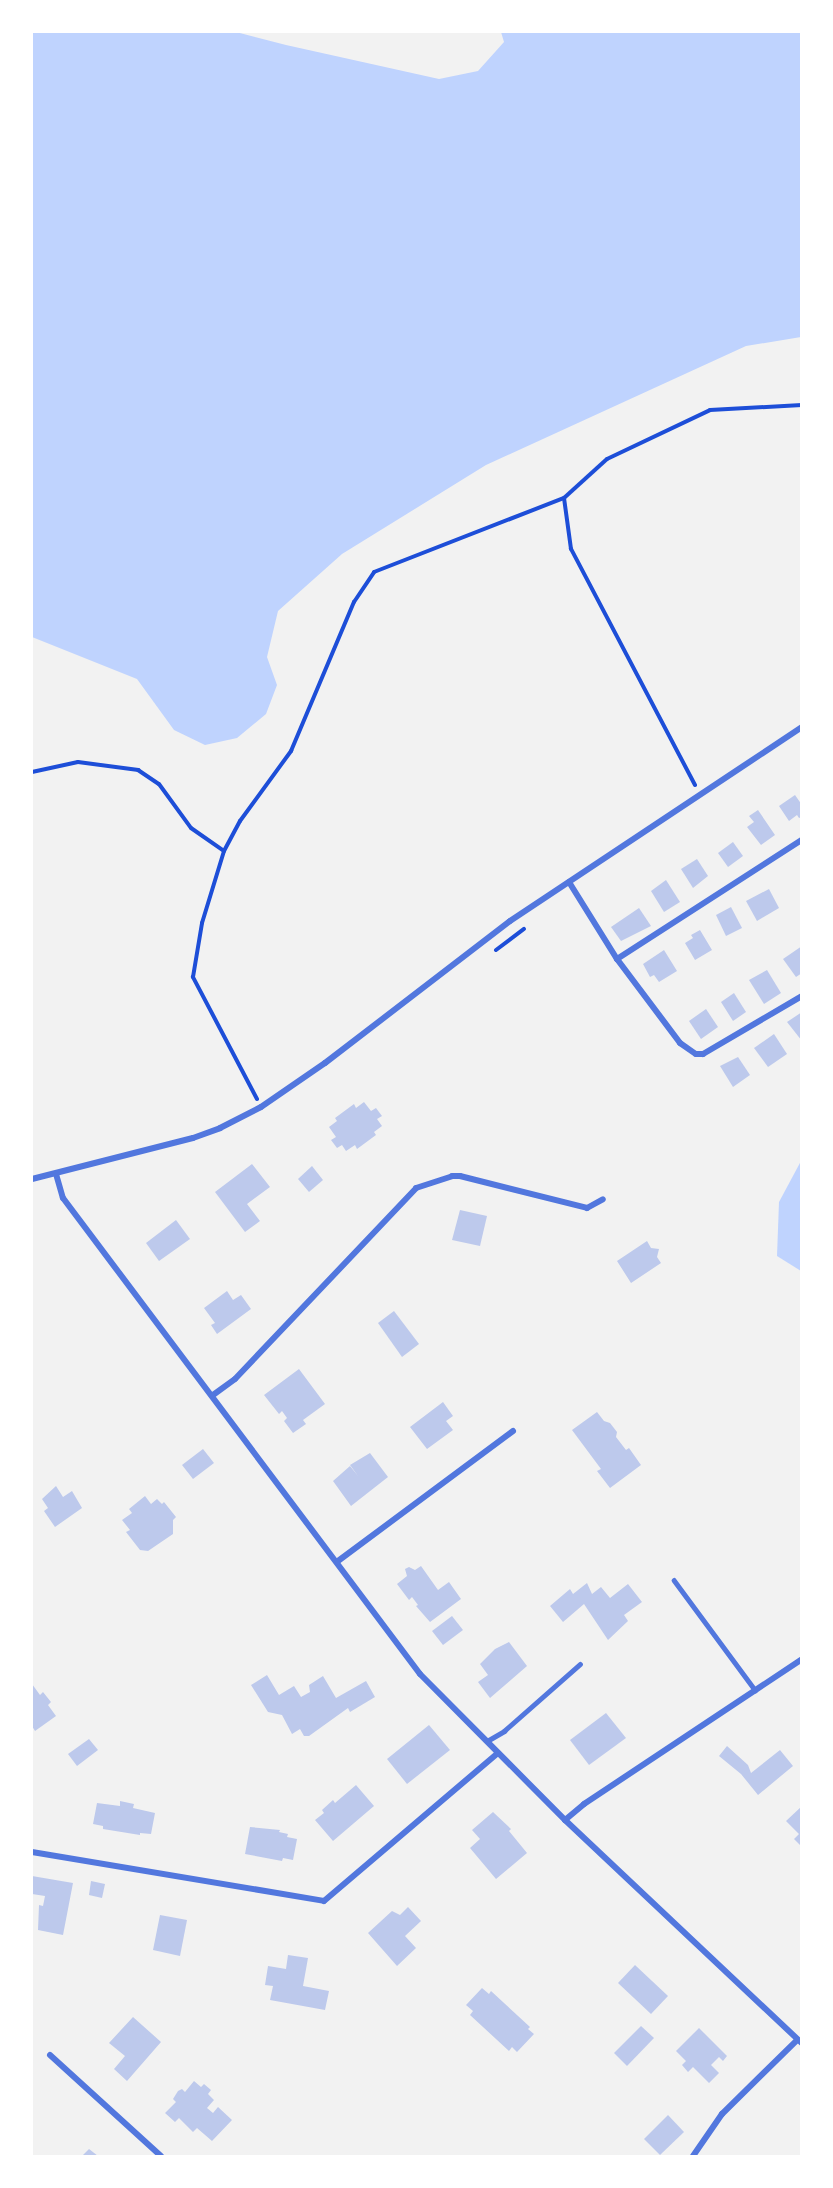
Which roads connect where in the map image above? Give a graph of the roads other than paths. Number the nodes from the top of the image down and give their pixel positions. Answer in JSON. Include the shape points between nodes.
{"nodes":[{"id":1,"x":801,"y":727,"type":"edge"},
{"id":2,"x":801,"y":840,"type":"edge"},
{"id":3,"x":568,"y":882,"type":"junction"},
{"id":4,"x":617,"y":959,"type":"junction"},
{"id":5,"x":801,"y":996,"type":"edge"},
{"id":6,"x":56,"y":1174,"type":"junction"},
{"id":7,"x":32,"y":1179,"type":"edge"},
{"id":8,"x":603,"y":1199,"type":"dead end"},
{"id":9,"x":213,"y":1395,"type":"junction"},
{"id":10,"x":513,"y":1431,"type":"dead end"},
{"id":11,"x":338,"y":1562,"type":"junction"},
{"id":12,"x":674,"y":1580,"type":"dead end"},
{"id":13,"x":801,"y":1659,"type":"edge"},
{"id":14,"x":580,"y":1664,"type":"dead end"},
{"id":15,"x":755,"y":1690,"type":"junction"},
{"id":16,"x":487,"y":1741,"type":"junction"},
{"id":17,"x":498,"y":1753,"type":"junction"},
{"id":18,"x":565,"y":1820,"type":"junction"},
{"id":19,"x":32,"y":1852,"type":"edge"},
{"id":20,"x":799,"y":2042,"type":"edge"},
{"id":21,"x":50,"y":2055,"type":"dead end"},
{"id":22,"x":161,"y":2157,"type":"edge"},
{"id":23,"x":693,"y":2157,"type":"edge"}],
"edges":[{"from":1,"to":3,"type":"street"},
{"from":2,"to":4,"type":"street"},
{"from":3,"to":4,"type":"street"},
{"from":3,"to":6,"type":"street","via":[[261,1107],[193,1138]]},
{"from":4,"to":5,"type":"street","via":[[680,1043],[696,1054],[704,1054]]},
{"from":6,"to":7,"type":"street"},
{"from":6,"to":9,"type":"street","via":[[63,1197]]},
{"from":8,"to":9,"type":"street","via":[[587,1208],[460,1176],[416,1188],[235,1379]]},
{"from":9,"to":11,"type":"street"},
{"from":10,"to":11,"type":"street"},
{"from":11,"to":16,"type":"street","via":[[420,1674]]},
{"from":12,"to":15,"type":"lane"},
{"from":13,"to":15,"type":"street"},
{"from":14,"to":16,"type":"lane"},
{"from":15,"to":18,"type":"street"},
{"from":16,"to":17,"type":"street"},
{"from":17,"to":18,"type":"street"},
{"from":17,"to":19,"type":"street","via":[[324,1901]]},
{"from":18,"to":20,"type":"street"},
{"from":20,"to":23,"type":"street","via":[[722,2114]]},
{"from":21,"to":22,"type":"street"}]}
